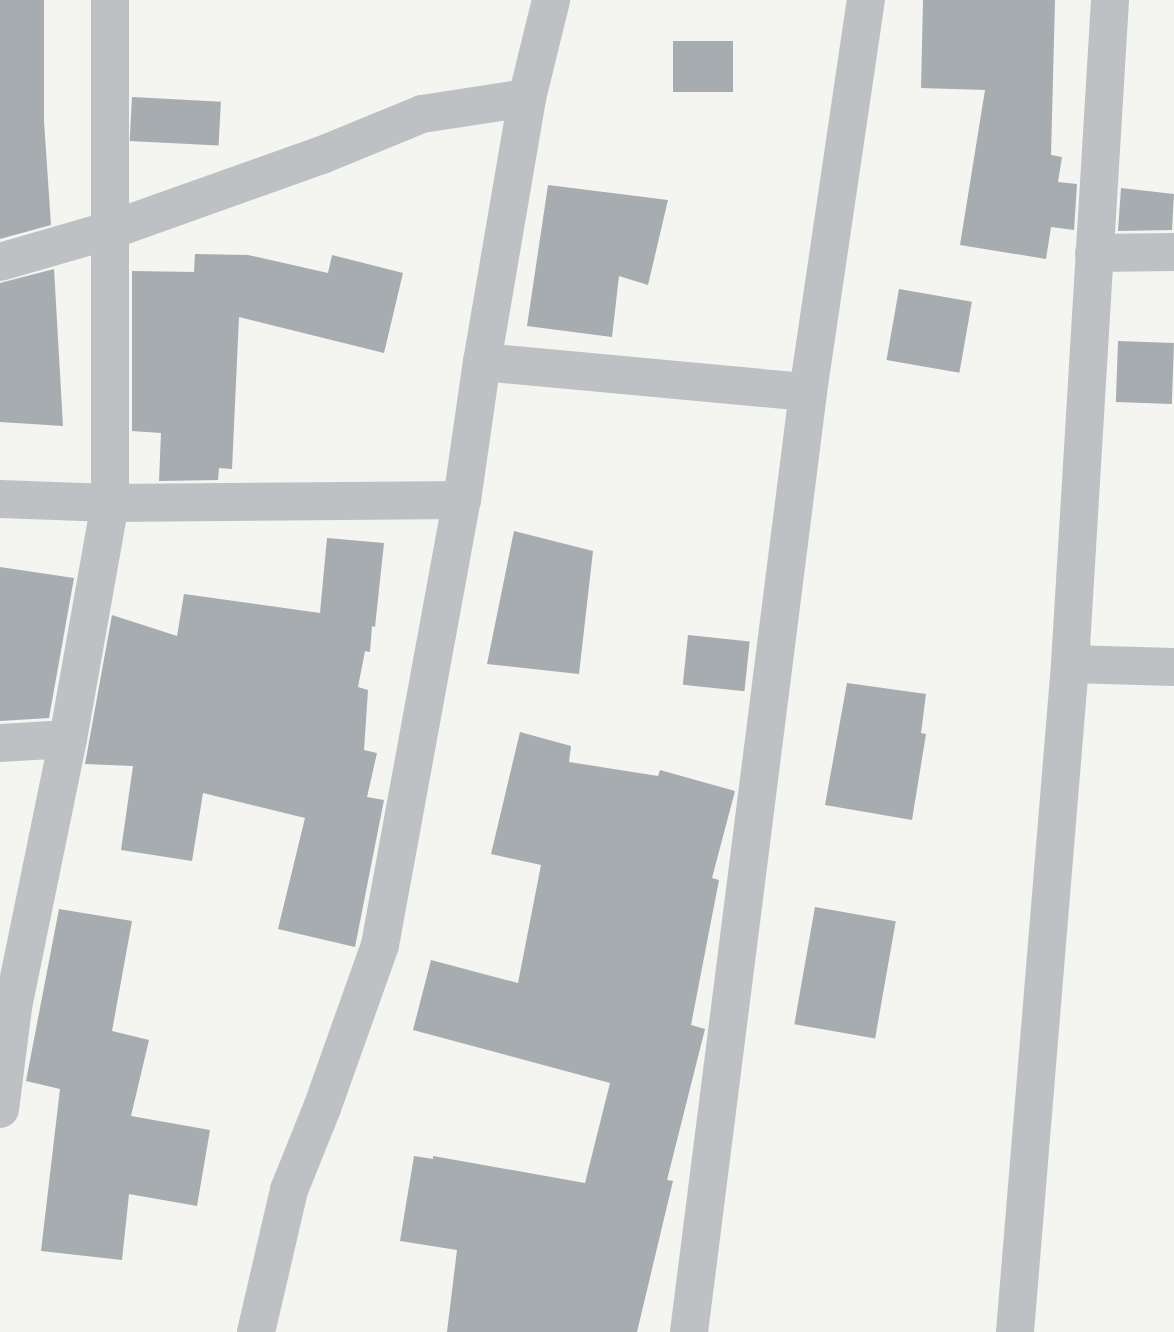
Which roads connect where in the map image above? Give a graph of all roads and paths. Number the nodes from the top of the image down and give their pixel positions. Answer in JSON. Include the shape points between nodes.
{"nodes":[{"id":1,"x":110,"y":0,"type":"edge"},
{"id":2,"x":551,"y":0,"type":"edge"},
{"id":3,"x":866,"y":0,"type":"edge"},
{"id":4,"x":1110,"y":0,"type":"edge"},
{"id":5,"x":527,"y":97,"type":"junction"},
{"id":6,"x":111,"y":230,"type":"junction"},
{"id":7,"x":1174,"y":252,"type":"edge"},
{"id":8,"x":1094,"y":253,"type":"junction"},
{"id":9,"x":0,"y":262,"type":"edge"},
{"id":10,"x":482,"y":362,"type":"junction"},
{"id":11,"x":808,"y":392,"type":"junction"},
{"id":12,"x":0,"y":499,"type":"edge"},
{"id":13,"x":462,"y":499,"type":"junction"},
{"id":14,"x":110,"y":503,"type":"junction"},
{"id":15,"x":1070,"y":664,"type":"junction"},
{"id":16,"x":1174,"y":667,"type":"edge"},
{"id":17,"x":68,"y":739,"type":"junction"},
{"id":18,"x":0,"y":743,"type":"edge"},
{"id":19,"x":7,"y":1007,"type":"edge"},
{"id":20,"x":0,"y":1109,"type":"edge"},
{"id":21,"x":256,"y":1332,"type":"edge"},
{"id":22,"x":689,"y":1332,"type":"edge"},
{"id":23,"x":1015,"y":1332,"type":"edge"}],
"edges":[{"from":1,"to":6,"type":"street"},
{"from":2,"to":5,"type":"street"},
{"from":3,"to":11,"type":"street"},
{"from":4,"to":8,"type":"street"},
{"from":5,"to":6,"type":"street","via":[[422,114]]},
{"from":5,"to":10,"type":"street"},
{"from":6,"to":9,"type":"street"},
{"from":6,"to":14,"type":"street"},
{"from":7,"to":8,"type":"street"},
{"from":8,"to":15,"type":"street"},
{"from":10,"to":11,"type":"street"},
{"from":10,"to":13,"type":"street"},
{"from":11,"to":22,"type":"street"},
{"from":12,"to":14,"type":"street"},
{"from":13,"to":14,"type":"street"},
{"from":13,"to":21,"type":"street","via":[[380,945],[289,1190]]},
{"from":14,"to":17,"type":"street"},
{"from":15,"to":16,"type":"street"},
{"from":15,"to":23,"type":"street"},
{"from":17,"to":18,"type":"street"},
{"from":17,"to":19,"type":"street"},
{"from":19,"to":20,"type":"street"}]}
